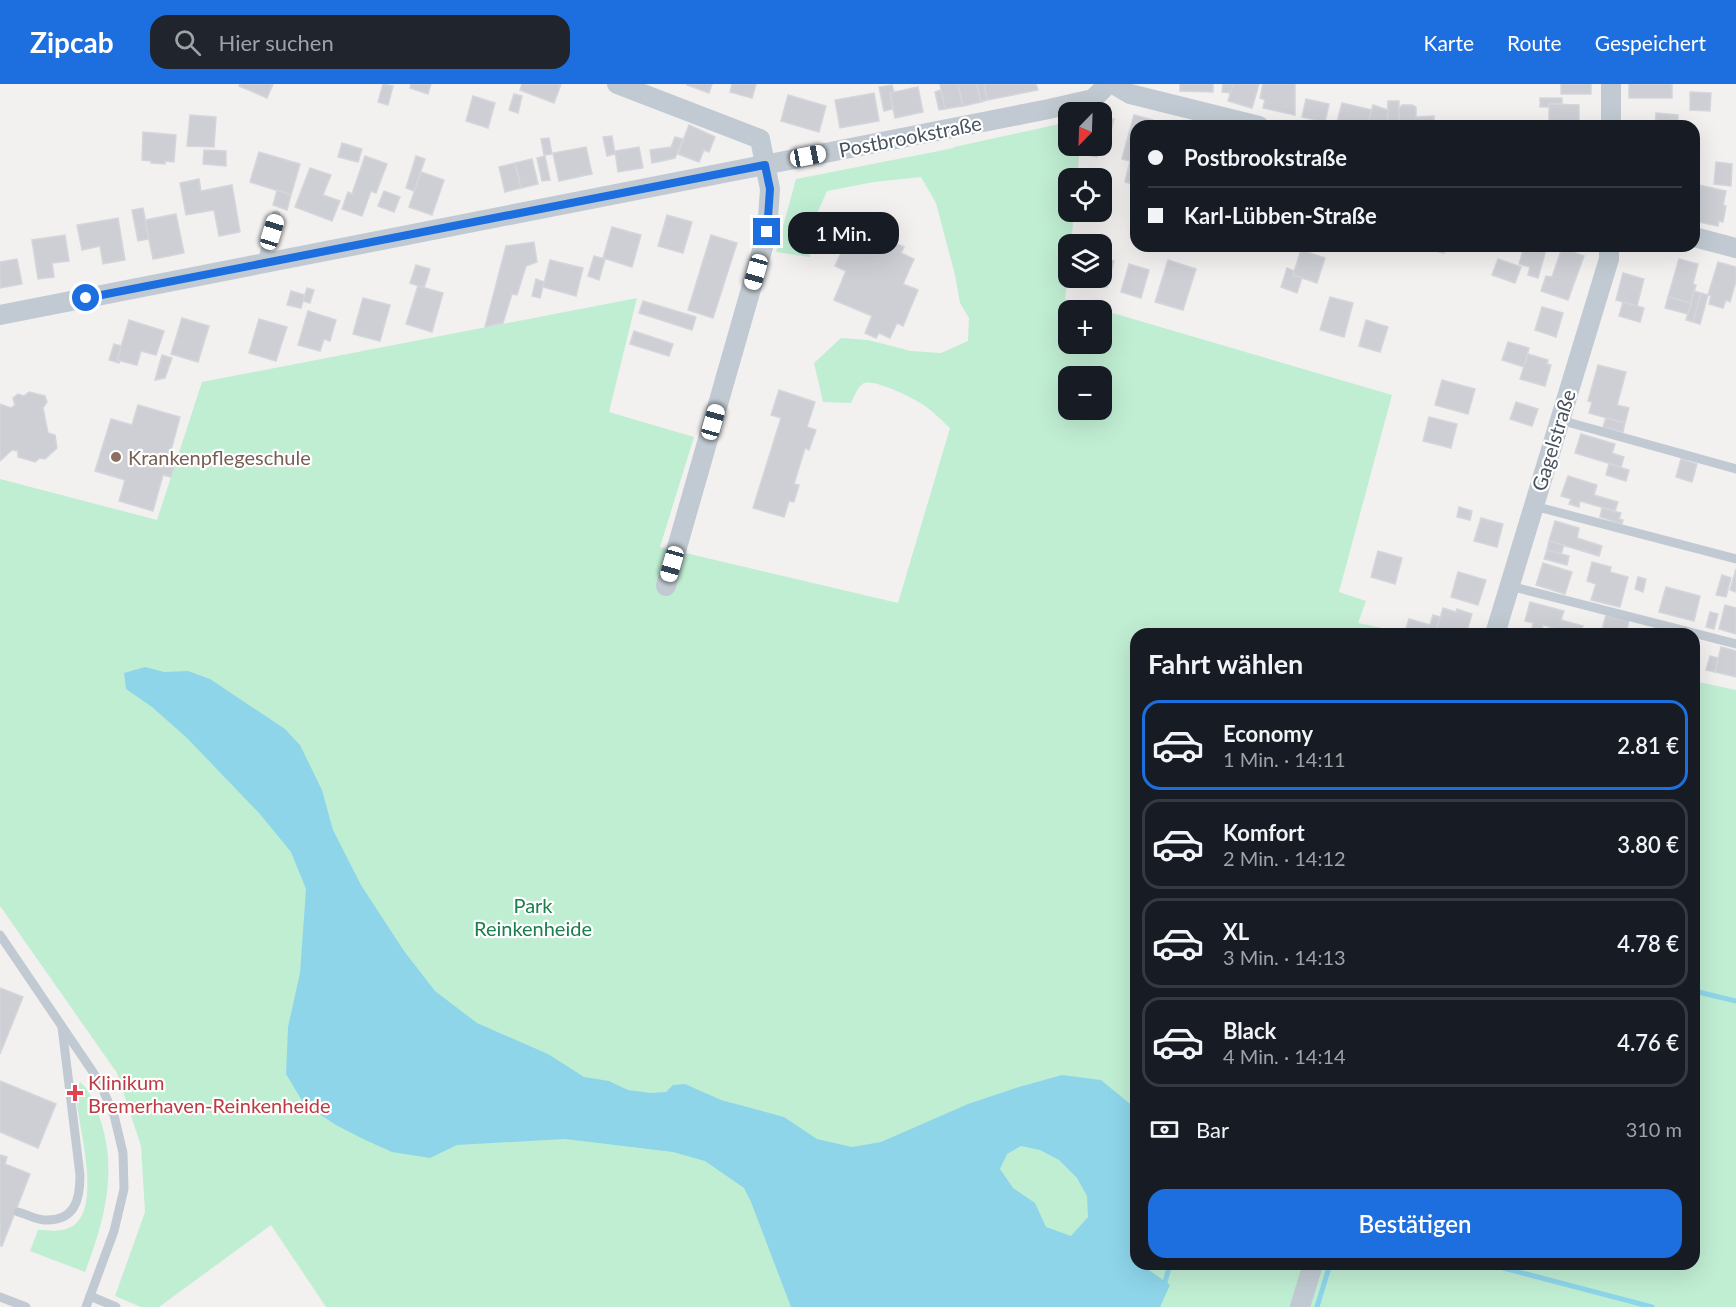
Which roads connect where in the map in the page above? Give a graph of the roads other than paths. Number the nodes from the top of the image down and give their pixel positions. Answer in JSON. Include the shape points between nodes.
{"nodes":[{"id":1,"x":617,"y":84,"type":"edge"},
{"id":2,"x":1108,"y":84,"type":"edge"},
{"id":3,"x":1113,"y":84,"type":"edge"},
{"id":4,"x":1611,"y":84,"type":"edge"},
{"id":5,"x":1235,"y":120,"type":"edge"},
{"id":6,"x":1611,"y":120,"type":"edge"},
{"id":7,"x":765,"y":165,"type":"junction"},
{"id":8,"x":276,"y":215,"type":"dead end"},
{"id":9,"x":1700,"y":239,"type":"edge"},
{"id":10,"x":1736,"y":248,"type":"edge"},
{"id":11,"x":1609,"y":252,"type":"edge"},
{"id":12,"x":261,"y":264,"type":"junction"},
{"id":13,"x":0,"y":315,"type":"edge"},
{"id":14,"x":1560,"y":420,"type":"junction"},
{"id":15,"x":1736,"y":469,"type":"edge"},
{"id":16,"x":1534,"y":506,"type":"junction"},
{"id":17,"x":1736,"y":559,"type":"edge"},
{"id":18,"x":666,"y":586,"type":"dead end"},
{"id":19,"x":1510,"y":586,"type":"junction"},
{"id":20,"x":1497,"y":628,"type":"edge"},
{"id":21,"x":1674,"y":628,"type":"edge"},
{"id":22,"x":1700,"y":635,"type":"edge"},
{"id":23,"x":1736,"y":644,"type":"edge"},
{"id":24,"x":0,"y":935,"type":"edge"},
{"id":25,"x":62,"y":1024,"type":"junction"},
{"id":26,"x":18,"y":1212,"type":"dead end"},
{"id":27,"x":1311,"y":1270,"type":"edge"},
{"id":28,"x":90,"y":1296,"type":"junction"},
{"id":29,"x":0,"y":1297,"type":"edge"},
{"id":30,"x":26,"y":1307,"type":"edge"},
{"id":31,"x":86,"y":1307,"type":"edge"},
{"id":32,"x":116,"y":1307,"type":"edge"},
{"id":33,"x":1300,"y":1307,"type":"edge"}],
"edges":[{"from":1,"to":7,"type":"street","via":[[760,139]]},
{"from":2,"to":7,"type":"street","name":"Postbrookstraße","via":[[1093,99],[1085,101]]},
{"from":3,"to":5,"type":"street","via":[[1130,94]]},
{"from":4,"to":6,"type":"street"},
{"from":7,"to":12,"type":"street","name":"Postbrookstraße"},
{"from":7,"to":18,"type":"street","via":[[770,189],[767,232]]},
{"from":8,"to":12,"type":"lane"},
{"from":9,"to":10,"type":"street"},
{"from":11,"to":14,"type":"street","name":"Gagelstraße"},
{"from":12,"to":13,"type":"street","name":"Postbrookstraße"},
{"from":14,"to":15,"type":"lane"},
{"from":14,"to":16,"type":"street","name":"Gagelstraße"},
{"from":16,"to":17,"type":"lane"},
{"from":16,"to":19,"type":"street","name":"Gagelstraße"},
{"from":19,"to":20,"type":"street","name":"Gagelstraße"},
{"from":19,"to":21,"type":"lane"},
{"from":22,"to":23,"type":"lane"},
{"from":24,"to":25,"type":"lane"},
{"from":25,"to":26,"type":"lane","via":[[80,1189],[75,1208],[63,1217],[44,1220]]},
{"from":25,"to":28,"type":"lane","via":[[99,1081],[114,1115],[123,1153],[124,1189],[114,1231]]},
{"from":27,"to":33,"type":"street"},
{"from":28,"to":31,"type":"lane"},
{"from":28,"to":32,"type":"lane"},
{"from":29,"to":30,"type":"lane"}]}
